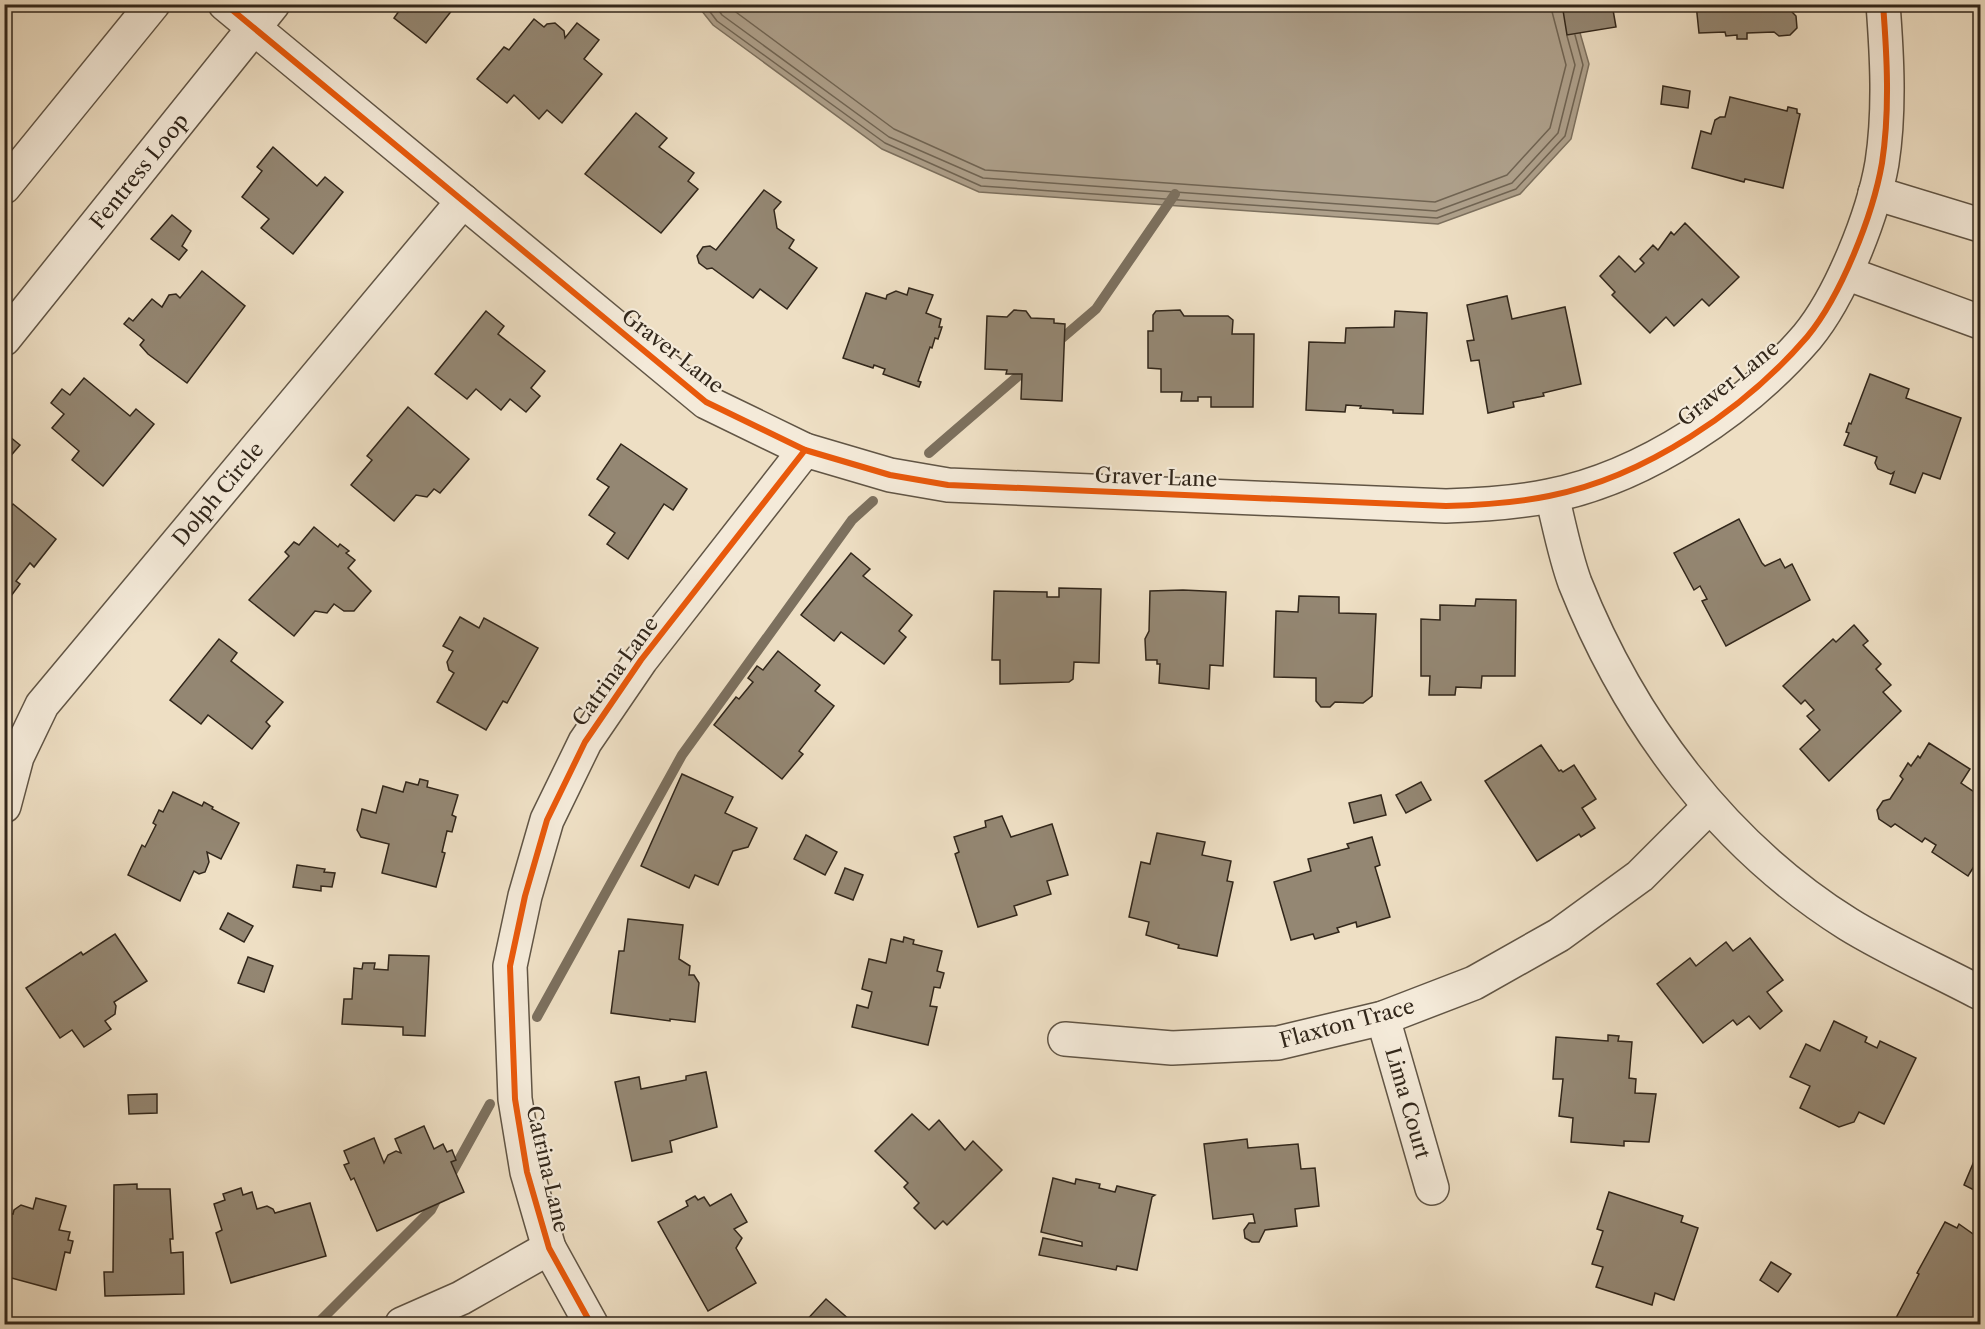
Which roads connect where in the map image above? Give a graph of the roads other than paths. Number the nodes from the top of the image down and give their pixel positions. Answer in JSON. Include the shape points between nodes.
{"nodes":[{"id":1,"x":153,"y":4,"type":"edge"},
{"id":2,"x":225,"y":4,"type":"edge"},
{"id":3,"x":1883,"y":4,"type":"edge"},
{"id":4,"x":263,"y":16,"type":"edge"},
{"id":5,"x":4,"y":188,"type":"edge"},
{"id":6,"x":1875,"y":193,"type":"junction"},
{"id":7,"x":463,"y":201,"type":"junction"},
{"id":8,"x":1980,"y":225,"type":"edge"},
{"id":9,"x":1846,"y":273,"type":"junction"},
{"id":10,"x":1980,"y":322,"type":"edge"},
{"id":11,"x":4,"y":339,"type":"edge"},
{"id":12,"x":805,"y":450,"type":"junction"},
{"id":13,"x":1552,"y":496,"type":"junction"},
{"id":14,"x":4,"y":806,"type":"edge"},
{"id":15,"x":1709,"y":807,"type":"junction"},
{"id":16,"x":1980,"y":993,"type":"edge"},
{"id":17,"x":1383,"y":1018,"type":"junction"},
{"id":18,"x":1065,"y":1039,"type":"dead end"},
{"id":19,"x":1432,"y":1188,"type":"dead end"},
{"id":20,"x":549,"y":1248,"type":"junction"},
{"id":21,"x":402,"y":1324,"type":"edge"},
{"id":22,"x":591,"y":1324,"type":"edge"}],
"edges":[{"from":1,"to":5,"type":"street"},
{"from":2,"to":4,"type":"street","name":"Graver Lane"},
{"from":3,"to":6,"type":"street","name":"Graver Lane","via":[[1887,57],[1885,117],[1882,163]]},
{"from":4,"to":7,"type":"street","name":"Graver Lane"},
{"from":4,"to":11,"type":"street","name":"Fentress Loop"},
{"from":6,"to":8,"type":"street"},
{"from":6,"to":9,"type":"street","name":"Graver Lane"},
{"from":7,"to":12,"type":"street","name":"Graver Lane","via":[[706,402]]},
{"from":7,"to":14,"type":"street","name":"Dolph Circle","via":[[42,705],[17,757]]},
{"from":9,"to":10,"type":"street"},
{"from":9,"to":13,"type":"street","name":"Graver Lane","via":[[1808,335],[1769,375],[1705,428],[1632,470]]},
{"from":12,"to":13,"type":"street","name":"Graver Lane","via":[[890,476],[948,485],[1446,506]]},
{"from":12,"to":20,"type":"street","name":"Catrina Lane","via":[[641,660],[585,742],[546,820],[510,966],[515,1099],[527,1172]]},
{"from":13,"to":15,"type":"street","via":[[1574,581],[1609,662],[1655,737]]},
{"from":15,"to":16,"type":"street","via":[[1775,871],[1848,924]]},
{"from":15,"to":17,"type":"street","name":"Flaxton Trace","via":[[1640,876],[1559,935],[1474,983]]},
{"from":17,"to":18,"type":"street","name":"Flaxton Trace","via":[[1278,1042],[1172,1048]]},
{"from":17,"to":19,"type":"street","name":"Lima Court"},
{"from":20,"to":21,"type":"street","via":[[461,1298]]},
{"from":20,"to":22,"type":"street","name":"Catrina Lane"}]}
